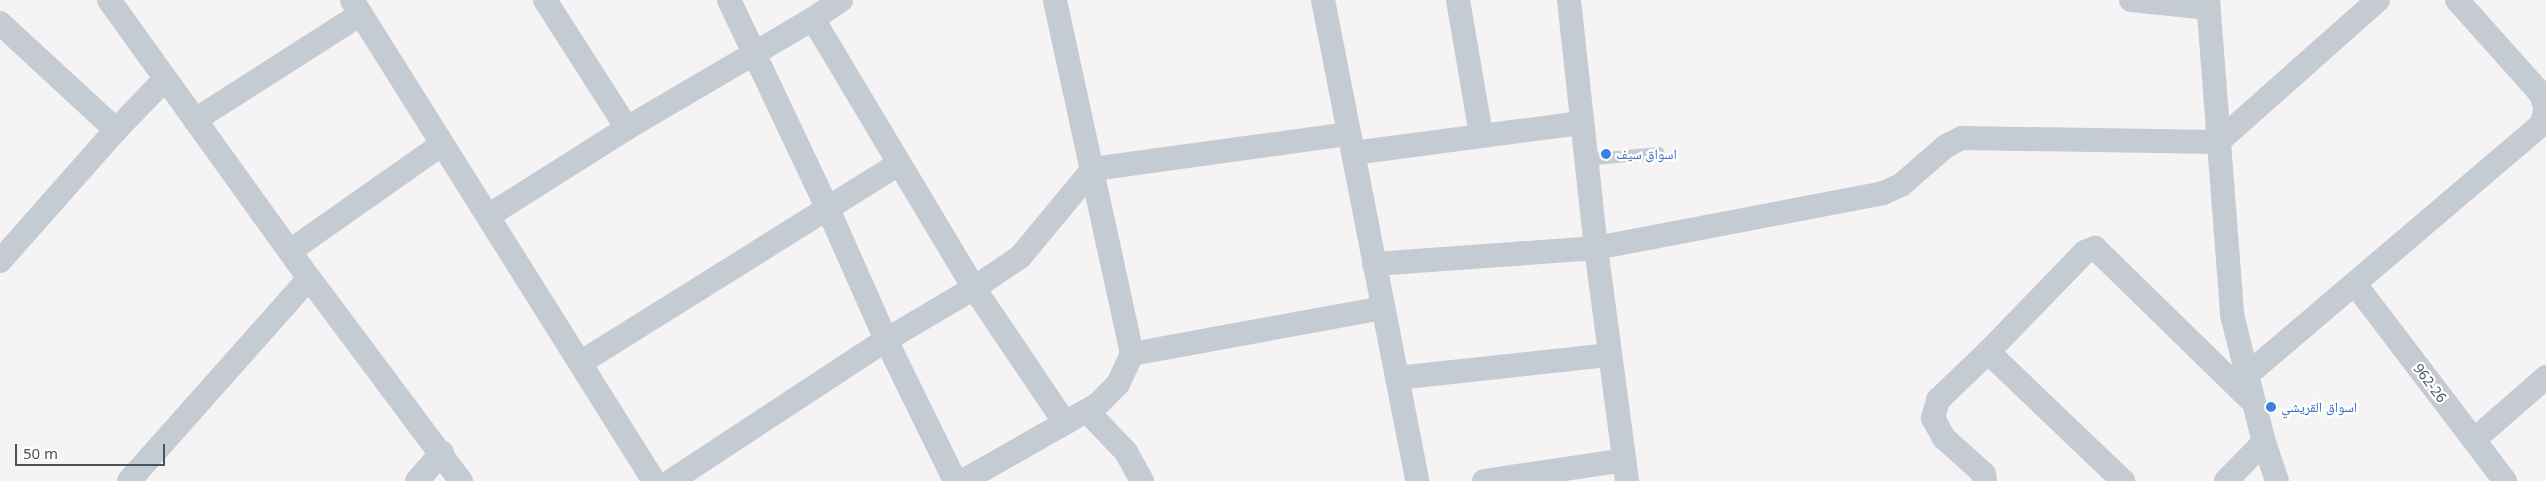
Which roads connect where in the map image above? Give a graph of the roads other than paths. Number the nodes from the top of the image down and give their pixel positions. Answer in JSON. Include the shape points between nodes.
{"nodes":[{"id":1,"x":108,"y":0,"type":"edge"},
{"id":2,"x":546,"y":0,"type":"edge"},
{"id":3,"x":729,"y":0,"type":"edge"},
{"id":4,"x":841,"y":0,"type":"edge"},
{"id":5,"x":1323,"y":0,"type":"edge"},
{"id":6,"x":1458,"y":0,"type":"edge"},
{"id":7,"x":1569,"y":0,"type":"edge"},
{"id":8,"x":2131,"y":0,"type":"edge"},
{"id":9,"x":2378,"y":0,"type":"edge"},
{"id":10,"x":2457,"y":0,"type":"edge"},
{"id":11,"x":1061,"y":1,"type":"edge"},
{"id":12,"x":2208,"y":4,"type":"edge"},
{"id":13,"x":357,"y":7,"type":"edge"},
{"id":14,"x":813,"y":19,"type":"junction"},
{"id":15,"x":0,"y":23,"type":"edge"},
{"id":16,"x":753,"y":52,"type":"junction"},
{"id":17,"x":165,"y":79,"type":"junction"},
{"id":18,"x":195,"y":120,"type":"junction"},
{"id":19,"x":1581,"y":123,"type":"junction"},
{"id":20,"x":627,"y":128,"type":"junction"},
{"id":21,"x":116,"y":130,"type":"junction"},
{"id":22,"x":1481,"y":135,"type":"junction"},
{"id":23,"x":2218,"y":142,"type":"junction"},
{"id":24,"x":1351,"y":143,"type":"junction"},
{"id":25,"x":442,"y":144,"type":"junction"},
{"id":26,"x":1659,"y":153,"type":"dead end"},
{"id":27,"x":1586,"y":160,"type":"junction"},
{"id":28,"x":898,"y":164,"type":"junction"},
{"id":29,"x":1093,"y":169,"type":"junction"},
{"id":30,"x":828,"y":209,"type":"junction"},
{"id":31,"x":488,"y":216,"type":"junction"},
{"id":32,"x":1596,"y":248,"type":"junction"},
{"id":33,"x":290,"y":251,"type":"junction"},
{"id":34,"x":0,"y":261,"type":"edge"},
{"id":35,"x":1374,"y":264,"type":"junction"},
{"id":36,"x":309,"y":278,"type":"junction"},
{"id":37,"x":2355,"y":284,"type":"junction"},
{"id":38,"x":974,"y":288,"type":"junction"},
{"id":39,"x":1383,"y":308,"type":"junction"},
{"id":40,"x":886,"y":340,"type":"junction"},
{"id":41,"x":1988,"y":352,"type":"junction"},
{"id":42,"x":1132,"y":354,"type":"junction"},
{"id":43,"x":1610,"y":355,"type":"junction"},
{"id":44,"x":580,"y":363,"type":"junction"},
{"id":45,"x":2247,"y":375,"type":"junction"},
{"id":46,"x":2546,"y":377,"type":"edge"},
{"id":47,"x":1397,"y":378,"type":"junction"},
{"id":48,"x":2255,"y":404,"type":"junction"},
{"id":49,"x":1087,"y":411,"type":"junction"},
{"id":50,"x":1066,"y":423,"type":"junction"},
{"id":51,"x":2474,"y":440,"type":"junction"},
{"id":52,"x":2264,"y":442,"type":"junction"},
{"id":53,"x":442,"y":452,"type":"junction"},
{"id":54,"x":1626,"y":471,"type":"edge"},
{"id":55,"x":129,"y":481,"type":"edge"},
{"id":56,"x":417,"y":481,"type":"edge"},
{"id":57,"x":461,"y":481,"type":"edge"},
{"id":58,"x":654,"y":481,"type":"edge"},
{"id":59,"x":671,"y":481,"type":"edge"},
{"id":60,"x":955,"y":481,"type":"edge"},
{"id":61,"x":963,"y":481,"type":"edge"},
{"id":62,"x":1142,"y":481,"type":"edge"},
{"id":63,"x":1417,"y":481,"type":"edge"},
{"id":64,"x":1484,"y":481,"type":"edge"},
{"id":65,"x":1985,"y":481,"type":"edge"},
{"id":66,"x":2123,"y":481,"type":"edge"},
{"id":67,"x":2226,"y":481,"type":"edge"},
{"id":68,"x":2277,"y":481,"type":"edge"},
{"id":69,"x":2505,"y":481,"type":"edge"}],
"edges":[{"from":1,"to":17,"type":"street"},
{"from":2,"to":20,"type":"street"},
{"from":3,"to":16,"type":"street"},
{"from":4,"to":14,"type":"street"},
{"from":5,"to":24,"type":"street"},
{"from":6,"to":22,"type":"street"},
{"from":7,"to":19,"type":"street"},
{"from":8,"to":12,"type":"street"},
{"from":9,"to":23,"type":"street"},
{"from":10,"to":37,"type":"street","via":[[2541,94],[2546,110],[2541,125]]},
{"from":11,"to":29,"type":"street"},
{"from":12,"to":23,"type":"street"},
{"from":13,"to":18,"type":"street"},
{"from":13,"to":25,"type":"street"},
{"from":14,"to":16,"type":"street"},
{"from":14,"to":28,"type":"street"},
{"from":15,"to":21,"type":"street"},
{"from":16,"to":20,"type":"street"},
{"from":16,"to":30,"type":"street"},
{"from":17,"to":18,"type":"street"},
{"from":17,"to":21,"type":"street"},
{"from":18,"to":33,"type":"street"},
{"from":19,"to":22,"type":"street"},
{"from":19,"to":27,"type":"street"},
{"from":20,"to":31,"type":"street"},
{"from":21,"to":34,"type":"street"},
{"from":22,"to":24,"type":"street"},
{"from":23,"to":32,"type":"street","via":[[1962,138],[1946,146],[1902,185],[1883,193]]},
{"from":23,"to":45,"type":"street","via":[[2232,315]]},
{"from":24,"to":29,"type":"street"},
{"from":24,"to":35,"type":"street"},
{"from":25,"to":31,"type":"street"},
{"from":25,"to":33,"type":"street"},
{"from":26,"to":27,"type":"lane"},
{"from":27,"to":32,"type":"street"},
{"from":28,"to":30,"type":"street"},
{"from":28,"to":38,"type":"street"},
{"from":29,"to":38,"type":"street","via":[[1020,257]]},
{"from":29,"to":42,"type":"street"},
{"from":30,"to":40,"type":"street"},
{"from":30,"to":44,"type":"street"},
{"from":31,"to":44,"type":"street"},
{"from":32,"to":35,"type":"street"},
{"from":32,"to":43,"type":"street"},
{"from":33,"to":36,"type":"street"},
{"from":35,"to":39,"type":"street"},
{"from":36,"to":53,"type":"street"},
{"from":36,"to":55,"type":"street"},
{"from":37,"to":45,"type":"street"},
{"from":37,"to":51,"type":"street","name":"962-26"},
{"from":38,"to":40,"type":"street"},
{"from":38,"to":50,"type":"street"},
{"from":39,"to":42,"type":"street"},
{"from":39,"to":47,"type":"street"},
{"from":40,"to":59,"type":"street"},
{"from":40,"to":60,"type":"street"},
{"from":41,"to":48,"type":"street","via":[[2086,252],[2095,248]]},
{"from":41,"to":65,"type":"street","via":[[1938,400],[1933,418],[1944,438],[1984,474]]},
{"from":41,"to":66,"type":"street"},
{"from":42,"to":49,"type":"street","via":[[1118,384]]},
{"from":43,"to":47,"type":"street"},
{"from":43,"to":54,"type":"street"},
{"from":44,"to":58,"type":"street"},
{"from":45,"to":48,"type":"street"},
{"from":46,"to":51,"type":"street"},
{"from":47,"to":63,"type":"street"},
{"from":48,"to":52,"type":"street"},
{"from":49,"to":50,"type":"street"},
{"from":49,"to":62,"type":"street","via":[[1126,452]]},
{"from":50,"to":61,"type":"street"},
{"from":51,"to":69,"type":"street","name":"962-26"},
{"from":52,"to":67,"type":"street"},
{"from":52,"to":68,"type":"street"},
{"from":53,"to":56,"type":"street"},
{"from":53,"to":57,"type":"street"},
{"from":54,"to":64,"type":"street"}]}
